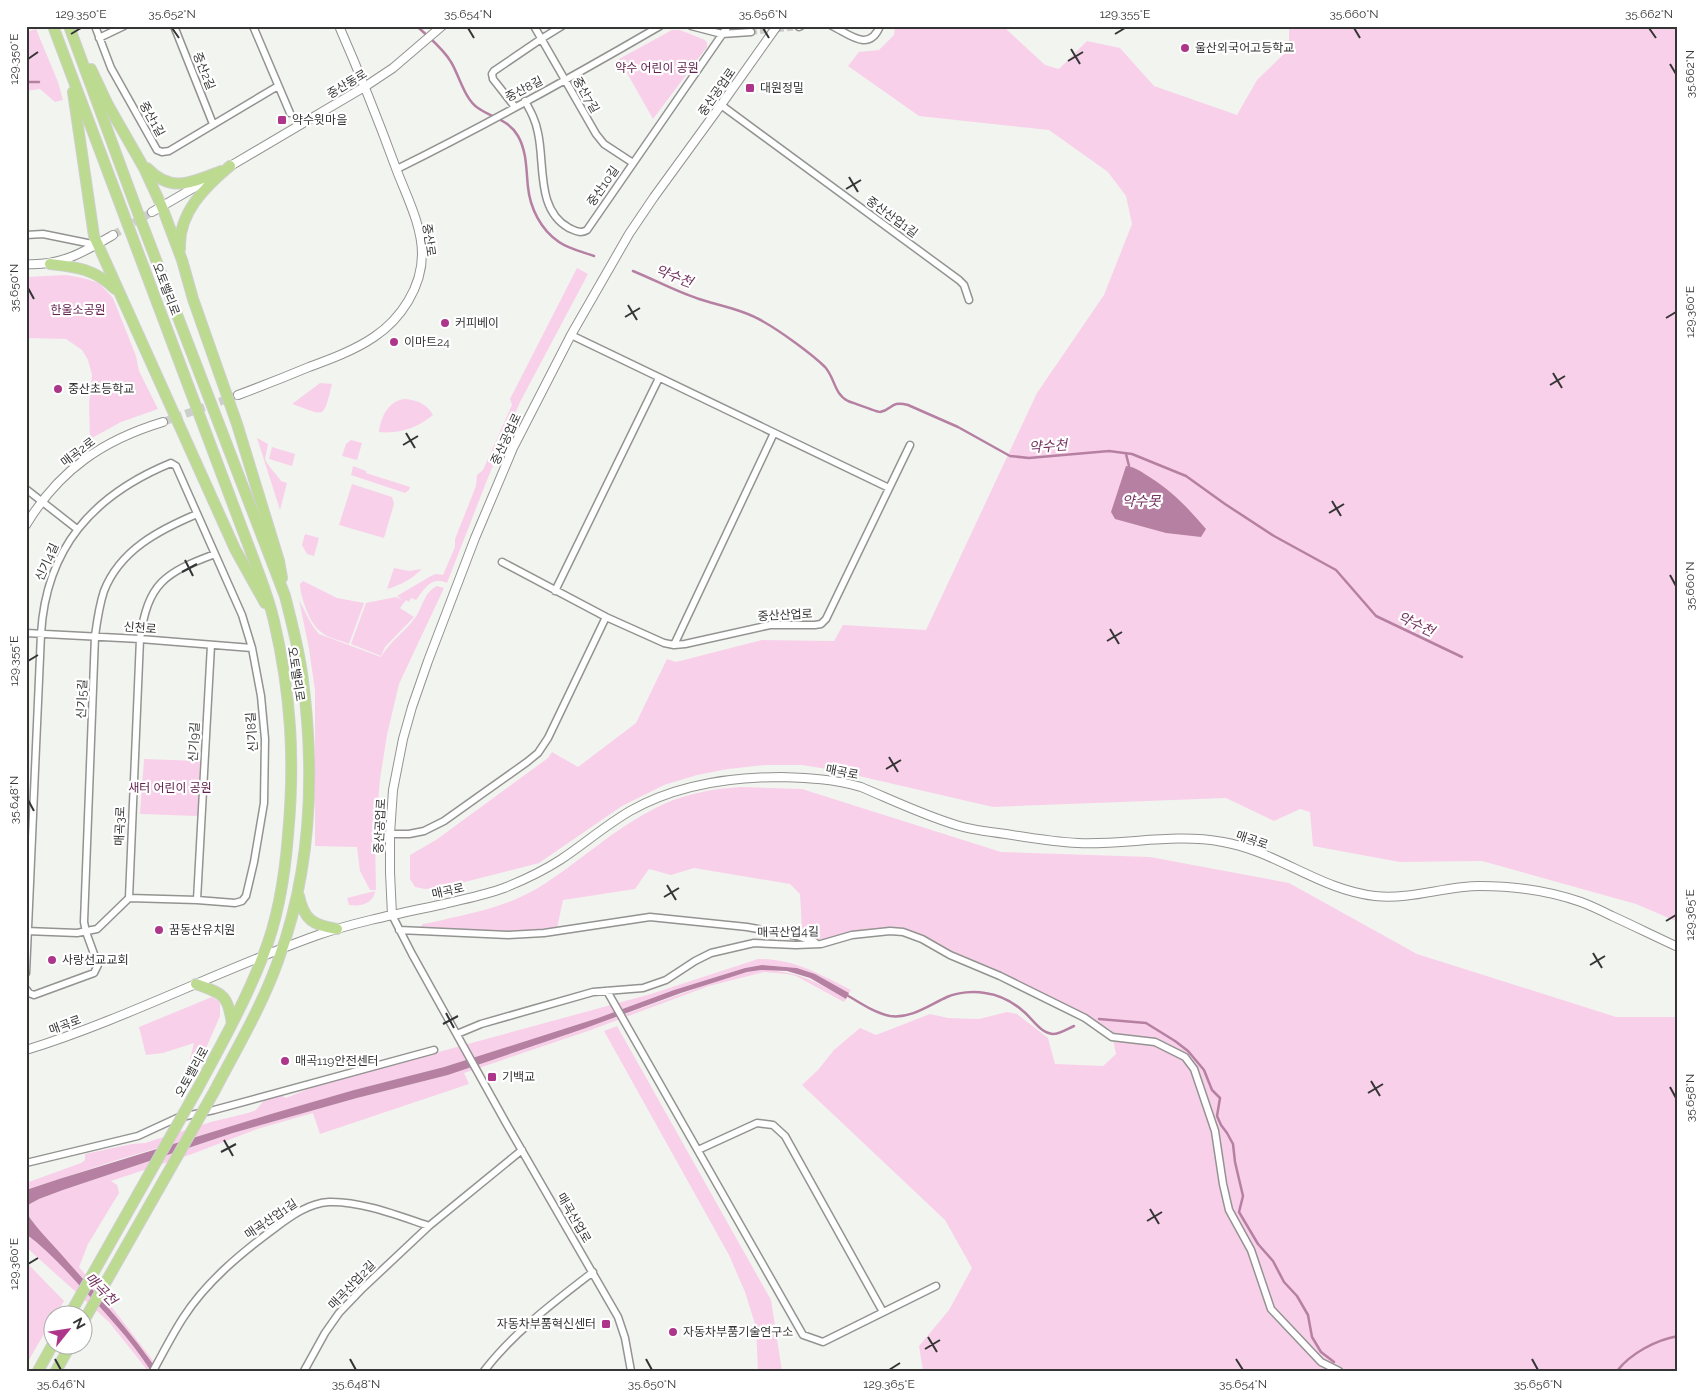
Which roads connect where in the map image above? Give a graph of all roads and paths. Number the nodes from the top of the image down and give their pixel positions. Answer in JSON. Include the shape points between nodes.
{"nodes":[{"id":1,"x":53,"y":26,"type":"edge"},
{"id":2,"x":70,"y":26,"type":"edge"},
{"id":3,"x":124,"y":26,"type":"edge"},
{"id":4,"x":174,"y":26,"type":"edge"},
{"id":5,"x":253,"y":26,"type":"edge"},
{"id":6,"x":339,"y":26,"type":"edge"},
{"id":7,"x":534,"y":26,"type":"edge"},
{"id":8,"x":562,"y":26,"type":"edge"},
{"id":9,"x":660,"y":26,"type":"edge"},
{"id":10,"x":691,"y":26,"type":"edge"},
{"id":11,"x":728,"y":26,"type":"edge"},
{"id":12,"x":777,"y":26,"type":"edge"},
{"id":13,"x":832,"y":26,"type":"edge"},
{"id":14,"x":880,"y":26,"type":"edge"},
{"id":15,"x":441,"y":27,"type":"edge"},
{"id":16,"x":97,"y":32,"type":"edge"},
{"id":17,"x":751,"y":32,"type":"tunnel mouth"},
{"id":18,"x":722,"y":34,"type":"junction"},
{"id":19,"x":541,"y":39,"type":"junction"},
{"id":20,"x":70,"y":72,"type":"junction"},
{"id":21,"x":565,"y":81,"type":"junction"},
{"id":22,"x":278,"y":86,"type":"junction"},
{"id":23,"x":366,"y":86,"type":"junction"},
{"id":24,"x":525,"y":101,"type":"junction"},
{"id":25,"x":722,"y":105,"type":"junction"},
{"id":26,"x":515,"y":106,"type":"junction"},
{"id":27,"x":290,"y":113,"type":"dead end"},
{"id":28,"x":213,"y":124,"type":"junction"},
{"id":29,"x":140,"y":160,"type":"junction"},
{"id":30,"x":633,"y":163,"type":"junction"},
{"id":31,"x":228,"y":168,"type":"junction"},
{"id":32,"x":397,"y":169,"type":"junction"},
{"id":33,"x":162,"y":207,"type":"junction"},
{"id":34,"x":152,"y":212,"type":"tunnel mouth"},
{"id":35,"x":26,"y":235,"type":"edge"},
{"id":36,"x":113,"y":236,"type":"tunnel mouth"},
{"id":37,"x":97,"y":245,"type":"junction"},
{"id":38,"x":182,"y":260,"type":"junction"},
{"id":39,"x":26,"y":264,"type":"edge"},
{"id":40,"x":50,"y":264,"type":"junction"},
{"id":41,"x":124,"y":300,"type":"junction"},
{"id":42,"x":969,"y":300,"type":"dead end"},
{"id":43,"x":571,"y":335,"type":"junction"},
{"id":44,"x":660,"y":378,"type":"junction"},
{"id":45,"x":238,"y":395,"type":"tunnel mouth"},
{"id":46,"x":163,"y":422,"type":"tunnel mouth"},
{"id":47,"x":774,"y":433,"type":"junction"},
{"id":48,"x":910,"y":445,"type":"dead end"},
{"id":49,"x":171,"y":464,"type":"joint"},
{"id":50,"x":889,"y":488,"type":"junction"},
{"id":51,"x":26,"y":489,"type":"edge"},
{"id":52,"x":41,"y":502,"type":"junction"},
{"id":53,"x":197,"y":514,"type":"junction"},
{"id":54,"x":26,"y":525,"type":"edge"},
{"id":55,"x":78,"y":529,"type":"junction"},
{"id":56,"x":215,"y":554,"type":"junction"},
{"id":57,"x":502,"y":562,"type":"dead end"},
{"id":58,"x":555,"y":590,"type":"junction"},
{"id":59,"x":285,"y":596,"type":"junction"},
{"id":60,"x":606,"y":617,"type":"junction"},
{"id":61,"x":274,"y":620,"type":"junction"},
{"id":62,"x":26,"y":634,"type":"edge"},
{"id":63,"x":40,"y":634,"type":"junction"},
{"id":64,"x":95,"y":636,"type":"junction"},
{"id":65,"x":140,"y":639,"type":"junction"},
{"id":66,"x":211,"y":645,"type":"junction"},
{"id":67,"x":674,"y":645,"type":"junction"},
{"id":68,"x":252,"y":648,"type":"junction"},
{"id":69,"x":390,"y":834,"type":"junction"},
{"id":70,"x":298,"y":893,"type":"junction"},
{"id":71,"x":129,"y":898,"type":"junction"},
{"id":72,"x":198,"y":900,"type":"junction"},
{"id":73,"x":392,"y":915,"type":"junction"},
{"id":74,"x":337,"y":929,"type":"junction"},
{"id":75,"x":400,"y":930,"type":"junction"},
{"id":76,"x":27,"y":931,"type":"edge"},
{"id":77,"x":86,"y":932,"type":"junction"},
{"id":78,"x":821,"y":944,"type":"junction"},
{"id":79,"x":1678,"y":947,"type":"edge"},
{"id":80,"x":283,"y":948,"type":"junction"},
{"id":81,"x":264,"y":956,"type":"junction"},
{"id":82,"x":26,"y":973,"type":"edge"},
{"id":83,"x":196,"y":984,"type":"junction"},
{"id":84,"x":26,"y":989,"type":"edge"},
{"id":85,"x":607,"y":991,"type":"junction"},
{"id":86,"x":232,"y":1024,"type":"junction"},
{"id":87,"x":457,"y":1034,"type":"junction"},
{"id":88,"x":26,"y":1050,"type":"edge"},
{"id":89,"x":434,"y":1050,"type":"dead end"},
{"id":90,"x":522,"y":1150,"type":"junction"},
{"id":91,"x":698,"y":1150,"type":"junction"},
{"id":92,"x":26,"y":1163,"type":"edge"},
{"id":93,"x":428,"y":1226,"type":"junction"},
{"id":94,"x":593,"y":1272,"type":"junction"},
{"id":95,"x":936,"y":1286,"type":"dead end"},
{"id":96,"x":76,"y":1304,"type":"edge"},
{"id":97,"x":92,"y":1306,"type":"edge"},
{"id":98,"x":884,"y":1312,"type":"junction"},
{"id":99,"x":47,"y":1354,"type":"edge"},
{"id":100,"x":66,"y":1354,"type":"edge"},
{"id":101,"x":38,"y":1371,"type":"edge"},
{"id":102,"x":56,"y":1371,"type":"edge"},
{"id":103,"x":153,"y":1371,"type":"edge"},
{"id":104,"x":304,"y":1371,"type":"edge"},
{"id":105,"x":484,"y":1371,"type":"edge"},
{"id":106,"x":630,"y":1371,"type":"edge"},
{"id":107,"x":1339,"y":1371,"type":"edge"}],
"edges":[{"from":1,"to":20,"type":"highway","name":"오토밸리로"},
{"from":2,"to":29,"type":"highway","via":[[108,105]]},
{"from":2,"to":59,"type":"highway","name":"오토밸리로"},
{"from":3,"to":16,"type":"street"},
{"from":4,"to":28,"type":"street","name":"중산2길"},
{"from":5,"to":22,"type":"street"},
{"from":6,"to":23,"type":"street","name":"중산로"},
{"from":7,"to":19,"type":"street","name":"중산7길"},
{"from":8,"to":19,"type":"street"},
{"from":9,"to":21,"type":"street","name":"중산8길"},
{"from":10,"to":18,"type":"street"},
{"from":11,"to":18,"type":"street","name":"중산10길"},
{"from":12,"to":25,"type":"street","name":"중산공업로"},
{"from":13,"to":14,"type":"street","via":[[862,40],[873,36]]},
{"from":15,"to":23,"type":"street","name":"중산동로","via":[[393,68]]},
{"from":16,"to":28,"type":"street","name":"중산1길","via":[[111,68],[157,150],[169,151]]},
{"from":17,"to":18,"type":"street"},
{"from":18,"to":30,"type":"street","name":"중산10길"},
{"from":19,"to":21,"type":"street","name":"중산7길"},
{"from":19,"to":26,"type":"street","via":[[492,74],[492,79]]},
{"from":20,"to":37,"type":"highway"},
{"from":20,"to":61,"type":"highway","name":"오토밸리로"},
{"from":21,"to":24,"type":"street","name":"중산8길"},
{"from":21,"to":30,"type":"street","name":"중산7길","via":[[604,144]]},
{"from":22,"to":27,"type":"street"},
{"from":22,"to":28,"type":"street","name":"중산1길"},
{"from":23,"to":31,"type":"street","name":"중산동로"},
{"from":23,"to":32,"type":"street","name":"중산로"},
{"from":24,"to":26,"type":"street","name":"중산8길"},
{"from":24,"to":30,"type":"street","name":"중산10길","via":[[536,122],[549,207],[556,218],[577,232],[587,230]]},
{"from":25,"to":42,"type":"street","name":"중산산업1길","via":[[959,280]]},
{"from":25,"to":43,"type":"street","name":"중산공업로","via":[[629,234]]},
{"from":26,"to":32,"type":"street","name":"중산8길"},
{"from":29,"to":31,"type":"highway","via":[[155,176],[170,183],[192,182]]},
{"from":29,"to":33,"type":"highway"},
{"from":31,"to":33,"type":"street","name":"중산동로"},
{"from":31,"to":38,"type":"highway","via":[[202,192],[184,222],[180,237]]},
{"from":32,"to":45,"type":"street","name":"중산로","via":[[419,234],[422,253],[421,272],[409,300],[388,326],[361,345]]},
{"from":33,"to":34,"type":"street","name":"중산동로"},
{"from":33,"to":38,"type":"highway"},
{"from":35,"to":37,"type":"street","via":[[42,234]]},
{"from":36,"to":37,"type":"street"},
{"from":37,"to":40,"type":"street","via":[[65,261]]},
{"from":37,"to":41,"type":"highway"},
{"from":38,"to":59,"type":"highway","via":[[279,561]]},
{"from":39,"to":40,"type":"street"},
{"from":40,"to":41,"type":"highway","via":[[91,271],[103,277]]},
{"from":41,"to":61,"type":"highway","via":[[235,549]]},
{"from":43,"to":44,"type":"street"},
{"from":43,"to":69,"type":"street","name":"중산공업로","via":[[513,448],[428,661],[402,739]]},
{"from":44,"to":47,"type":"street"},
{"from":44,"to":58,"type":"street"},
{"from":46,"to":52,"type":"street","name":"매곡2로","via":[[130,433],[96,451],[59,481]]},
{"from":47,"to":50,"type":"street"},
{"from":47,"to":67,"type":"street"},
{"from":48,"to":50,"type":"street","name":"중산산업로"},
{"from":49,"to":53,"type":"street","name":"신기8길","via":[[176,466]]},
{"from":49,"to":55,"type":"street","name":"신기4길","via":[[124,487]]},
{"from":50,"to":67,"type":"street","name":"중산산업로","via":[[826,620],[821,624],[770,625]]},
{"from":51,"to":52,"type":"street"},
{"from":52,"to":54,"type":"street","name":"매곡2로"},
{"from":52,"to":55,"type":"street"},
{"from":53,"to":56,"type":"street","name":"신기8길"},
{"from":53,"to":64,"type":"street","name":"신기5길","via":[[166,526],[122,561],[105,590]]},
{"from":55,"to":63,"type":"street","name":"신기4길","via":[[61,553],[52,575],[45,596]]},
{"from":56,"to":65,"type":"street","name":"매곡3로","via":[[177,570],[158,587],[145,609]]},
{"from":56,"to":68,"type":"street","name":"신기8길","via":[[242,615]]},
{"from":57,"to":58,"type":"street"},
{"from":58,"to":60,"type":"street"},
{"from":59,"to":70,"type":"highway","name":"오토밸리로","via":[[303,681],[309,743],[308,813]]},
{"from":60,"to":67,"type":"street"},
{"from":60,"to":69,"type":"street","via":[[538,753],[444,821],[424,831]]},
{"from":61,"to":81,"type":"highway","name":"오토밸리로","via":[[288,692],[293,757],[292,798],[280,896]]},
{"from":62,"to":63,"type":"street","name":"신천로"},
{"from":63,"to":64,"type":"street","name":"신천로"},
{"from":63,"to":76,"type":"street","name":"신기4길"},
{"from":64,"to":65,"type":"street","name":"신천로"},
{"from":64,"to":77,"type":"street","name":"신기5길"},
{"from":65,"to":66,"type":"street","name":"신천로"},
{"from":65,"to":71,"type":"street","name":"매곡3로"},
{"from":66,"to":68,"type":"street","name":"신천로"},
{"from":66,"to":72,"type":"street","name":"신기9길"},
{"from":68,"to":72,"type":"street","name":"신기8길","via":[[265,739],[264,803],[254,862],[242,901]]},
{"from":69,"to":73,"type":"street","name":"중산공업로"},
{"from":70,"to":74,"type":"highway","via":[[305,915],[323,927]]},
{"from":70,"to":80,"type":"highway","name":"오토밸리로"},
{"from":71,"to":72,"type":"street","name":"신기8길"},
{"from":71,"to":77,"type":"street","via":[[97,929]]},
{"from":73,"to":74,"type":"street","name":"매곡로"},
{"from":73,"to":75,"type":"street"},
{"from":73,"to":79,"type":"street","name":"매곡로","via":[[479,895],[519,881],[553,865],[630,811],[693,786],[733,778],[806,778],[861,787],[958,826],[985,831],[1078,843],[1175,838],[1240,846],[1356,893],[1413,896],[1454,887],[1480,886],[1541,892],[1581,902]]},
{"from":74,"to":80,"type":"street","name":"매곡로"},
{"from":75,"to":78,"type":"street","via":[[508,935],[544,933],[650,917],[747,927]]},
{"from":75,"to":87,"type":"street"},
{"from":76,"to":77,"type":"street"},
{"from":76,"to":82,"type":"street","name":"신기4길"},
{"from":77,"to":84,"type":"street","name":"신기5길","via":[[98,965],[94,972],[34,995]]},
{"from":78,"to":85,"type":"street","name":"매곡산업4길","via":[[754,942],[711,953],[666,980],[643,988]]},
{"from":78,"to":107,"type":"street","name":"매곡산업4길","via":[[852,935],[903,932],[1085,1018],[1112,1037],[1155,1042],[1185,1056],[1194,1069],[1215,1131],[1229,1210],[1251,1250],[1271,1308],[1321,1362]]},
{"from":80,"to":81,"type":"street","name":"매곡로"},
{"from":80,"to":97,"type":"highway","name":"오토밸리로","bridge":true,"via":[[266,992],[215,1090]]},
{"from":81,"to":83,"type":"street","name":"매곡로"},
{"from":81,"to":86,"type":"highway","name":"오토밸리로"},
{"from":83,"to":86,"type":"highway","via":[[218,992],[226,1000]]},
{"from":83,"to":88,"type":"street","name":"매곡로"},
{"from":85,"to":87,"type":"street","name":"매곡산업4길","via":[[593,992],[481,1024]]},
{"from":85,"to":91,"type":"street"},
{"from":86,"to":96,"type":"highway","name":"오토밸리로","bridge":true},
{"from":87,"to":90,"type":"street","name":"매곡산업로"},
{"from":89,"to":92,"type":"street","via":[[178,1118],[138,1136]]},
{"from":90,"to":93,"type":"street"},
{"from":90,"to":94,"type":"street","name":"매곡산업로"},
{"from":91,"to":98,"type":"street","via":[[757,1122],[772,1125],[785,1136]]},
{"from":91,"to":98,"type":"street","via":[[802,1334],[822,1342]]},
{"from":93,"to":103,"type":"street","name":"매곡산업1길","via":[[344,1202],[313,1205],[293,1215],[238,1255],[206,1289],[184,1317]]},
{"from":93,"to":104,"type":"street","name":"매곡산업2길","via":[[339,1313]]},
{"from":94,"to":105,"type":"street","via":[[518,1334]]},
{"from":94,"to":106,"type":"street","name":"매곡산업로","via":[[618,1317]]},
{"from":95,"to":98,"type":"street"},
{"from":99,"to":101,"type":"highway"},
{"from":100,"to":102,"type":"highway"}]}
